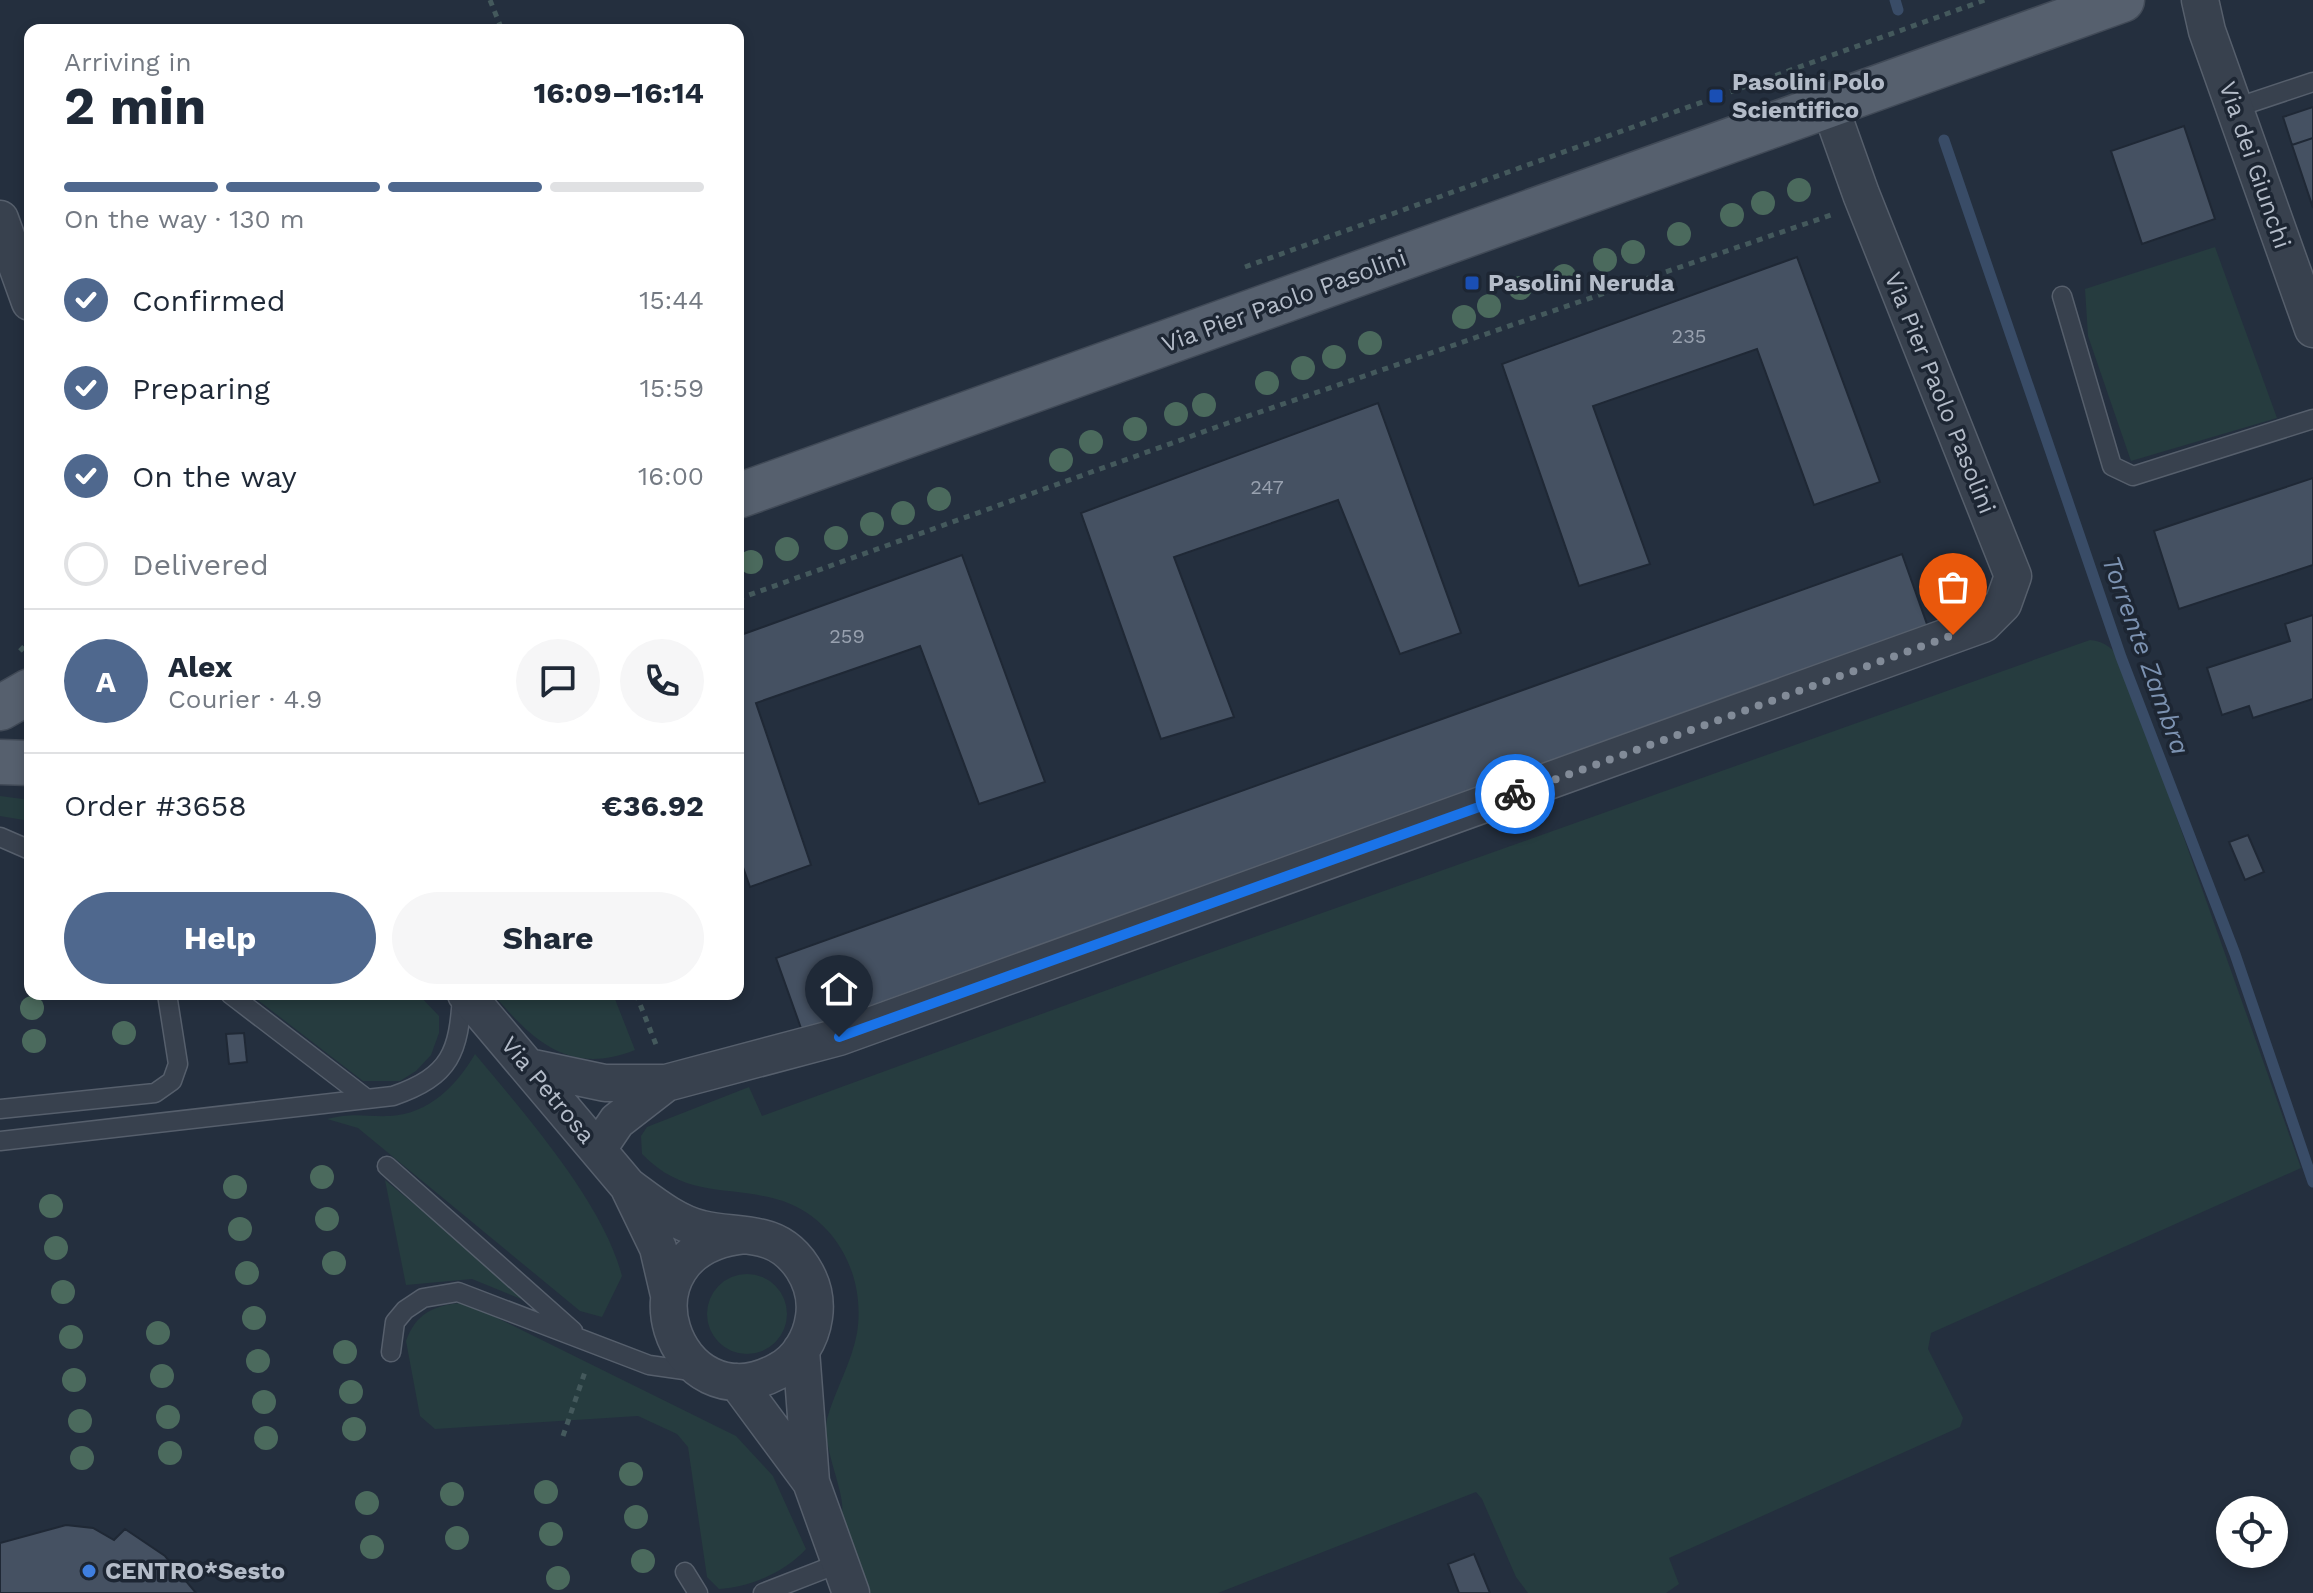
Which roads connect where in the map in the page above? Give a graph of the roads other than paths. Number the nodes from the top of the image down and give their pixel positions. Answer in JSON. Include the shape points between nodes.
{"nodes":[{"id":1,"x":2122,"y":0,"type":"edge"},
{"id":2,"x":2200,"y":0,"type":"edge"},
{"id":3,"x":2313,"y":82,"type":"edge"},
{"id":4,"x":1830,"y":107,"type":"junction"},
{"id":5,"x":2235,"y":108,"type":"junction"},
{"id":6,"x":0,"y":219,"type":"edge"},
{"id":7,"x":24,"y":285,"type":"edge"},
{"id":8,"x":2062,"y":296,"type":"dead end"},
{"id":9,"x":2313,"y":329,"type":"edge"},
{"id":10,"x":2313,"y":419,"type":"edge"},
{"id":11,"x":744,"y":494,"type":"edge"},
{"id":12,"x":24,"y":694,"type":"edge"},
{"id":13,"x":0,"y":708,"type":"edge"},
{"id":14,"x":0,"y":762,"type":"edge"},
{"id":15,"x":24,"y":763,"type":"edge"},
{"id":16,"x":0,"y":837,"type":"edge"},
{"id":17,"x":24,"y":847,"type":"edge"},
{"id":18,"x":168,"y":1000,"type":"edge"},
{"id":19,"x":238,"y":1000,"type":"edge"},
{"id":20,"x":463,"y":1000,"type":"edge"},
{"id":21,"x":469,"y":1000,"type":"edge"},
{"id":22,"x":529,"y":1067,"type":"junction"},
{"id":23,"x":668,"y":1082,"type":"junction"},
{"id":24,"x":367,"y":1099,"type":"junction"},
{"id":25,"x":0,"y":1109,"type":"edge"},
{"id":26,"x":0,"y":1141,"type":"edge"},
{"id":27,"x":598,"y":1149,"type":"junction"},
{"id":28,"x":387,"y":1166,"type":"dead end"},
{"id":29,"x":628,"y":1186,"type":"junction"},
{"id":30,"x":745,"y":1235,"type":"junction"},
{"id":31,"x":669,"y":1295,"type":"junction"},
{"id":32,"x":590,"y":1344,"type":"junction"},
{"id":33,"x":801,"y":1350,"type":"junction"},
{"id":34,"x":391,"y":1352,"type":"dead end"},
{"id":35,"x":722,"y":1378,"type":"junction"},
{"id":36,"x":811,"y":1482,"type":"junction"},
{"id":37,"x":685,"y":1572,"type":"dead end"},
{"id":38,"x":842,"y":1583,"type":"edge"},
{"id":39,"x":698,"y":1593,"type":"edge"},
{"id":40,"x":763,"y":1593,"type":"edge"}],
"edges":[{"from":1,"to":4,"type":"main road","name":"Via Pier Paolo Pasolini"},
{"from":2,"to":5,"type":"street","name":"Via dei Giunchi"},
{"from":3,"to":5,"type":"lane"},
{"from":4,"to":11,"type":"main road","name":"Via Pier Paolo Pasolini"},
{"from":4,"to":23,"type":"street","name":"Via Pier Paolo Pasolini","via":[[2013,576],[2003,604],[1983,624],[839,1037]]},
{"from":5,"to":9,"type":"street","name":"Via dei Giunchi"},
{"from":6,"to":7,"type":"street"},
{"from":8,"to":10,"type":"lane","via":[[2112,466],[2133,476]]},
{"from":12,"to":13,"type":"main road"},
{"from":14,"to":15,"type":"main road"},
{"from":16,"to":17,"type":"lane"},
{"from":18,"to":25,"type":"lane","via":[[178,1064],[172,1081],[155,1093]]},
{"from":19,"to":24,"type":"lane"},
{"from":20,"to":24,"type":"lane","via":[[459,1037],[442,1070],[419,1087]]},
{"from":21,"to":22,"type":"street","name":"Via Petrosa"},
{"from":22,"to":23,"type":"street","name":"Via Pier Paolo Pasolini","via":[[605,1083]]},
{"from":22,"to":27,"type":"street","name":"Via Petrosa"},
{"from":23,"to":27,"type":"street","name":"Via Pier Paolo Pasolini","via":[[617,1121]]},
{"from":24,"to":26,"type":"lane"},
{"from":27,"to":29,"type":"street","name":"Via Petrosa"},
{"from":28,"to":32,"type":"lane"},
{"from":29,"to":30,"type":"street","name":"Via Petrosa","via":[[700,1229]]},
{"from":29,"to":31,"type":"street","name":"Via Petrosa","via":[[658,1248]]},
{"from":30,"to":31,"type":"street","via":[[723,1237],[693,1252]]},
{"from":30,"to":33,"type":"street","name":"Via Petrosa","via":[[782,1247],[805,1271],[815,1312]]},
{"from":31,"to":35,"type":"street","name":"Via Petrosa","via":[[668,1320],[677,1345],[693,1365]]},
{"from":32,"to":34,"type":"lane","via":[[458,1292],[423,1298],[405,1310],[395,1322]]},
{"from":32,"to":35,"type":"lane","via":[[649,1365]]},
{"from":33,"to":35,"type":"street","via":[[769,1376]]},
{"from":33,"to":36,"type":"street","name":"Via Petrosa"},
{"from":35,"to":36,"type":"street","name":"Via Petrosa"},
{"from":36,"to":38,"type":"street","name":"Via Petrosa"},
{"from":37,"to":39,"type":"lane"},
{"from":38,"to":40,"type":"lane"}]}
